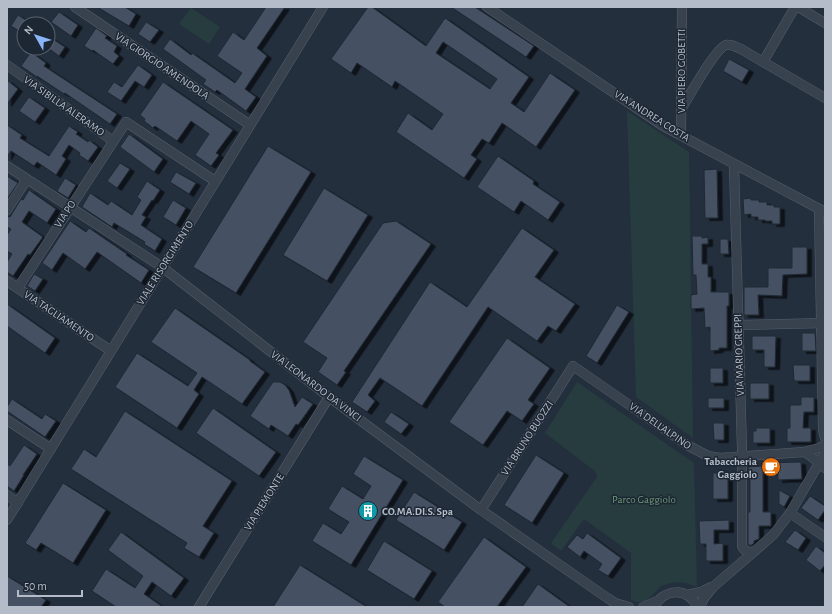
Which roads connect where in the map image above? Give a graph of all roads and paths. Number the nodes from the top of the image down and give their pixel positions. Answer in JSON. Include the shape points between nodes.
{"nodes":[{"id":1,"x":75,"y":7,"type":"edge"},
{"id":2,"x":323,"y":7,"type":"edge"},
{"id":3,"x":487,"y":7,"type":"edge"},
{"id":4,"x":682,"y":7,"type":"edge"},
{"id":5,"x":795,"y":7,"type":"edge"},
{"id":6,"x":798,"y":7,"type":"edge"},
{"id":7,"x":825,"y":23,"type":"edge"},
{"id":8,"x":763,"y":62,"type":"junction"},
{"id":9,"x":7,"y":66,"type":"edge"},
{"id":10,"x":825,"y":98,"type":"edge"},
{"id":11,"x":682,"y":108,"type":"junction"},
{"id":12,"x":250,"y":125,"type":"junction"},
{"id":13,"x":681,"y":135,"type":"junction"},
{"id":14,"x":114,"y":141,"type":"junction"},
{"id":15,"x":734,"y":165,"type":"junction"},
{"id":16,"x":7,"y":166,"type":"edge"},
{"id":17,"x":27,"y":179,"type":"junction"},
{"id":18,"x":215,"y":181,"type":"junction"},
{"id":19,"x":70,"y":207,"type":"junction"},
{"id":20,"x":7,"y":210,"type":"edge"},
{"id":21,"x":822,"y":211,"type":"edge"},
{"id":22,"x":162,"y":268,"type":"junction"},
{"id":23,"x":7,"y":281,"type":"edge"},
{"id":24,"x":18,"y":288,"type":"junction"},
{"id":25,"x":823,"y":323,"type":"edge"},
{"id":26,"x":738,"y":325,"type":"junction"},
{"id":27,"x":111,"y":352,"type":"junction"},
{"id":28,"x":573,"y":366,"type":"joint"},
{"id":29,"x":329,"y":397,"type":"junction"},
{"id":30,"x":7,"y":420,"type":"edge"},
{"id":31,"x":825,"y":438,"type":"edge"},
{"id":32,"x":825,"y":445,"type":"edge"},
{"id":33,"x":50,"y":450,"type":"junction"},
{"id":34,"x":804,"y":452,"type":"junction"},
{"id":35,"x":825,"y":453,"type":"edge"},
{"id":36,"x":742,"y":457,"type":"junction"},
{"id":37,"x":822,"y":466,"type":"edge"},
{"id":38,"x":7,"y":495,"type":"edge"},
{"id":39,"x":18,"y":503,"type":"junction"},
{"id":40,"x":481,"y":510,"type":"junction"},
{"id":41,"x":790,"y":513,"type":"junction"},
{"id":42,"x":7,"y":520,"type":"edge"},
{"id":43,"x":825,"y":536,"type":"edge"},
{"id":44,"x":742,"y":546,"type":"junction"},
{"id":45,"x":755,"y":551,"type":"junction"},
{"id":46,"x":734,"y":568,"type":"junction"},
{"id":47,"x":713,"y":587,"type":"junction"},
{"id":48,"x":687,"y":595,"type":"junction"},
{"id":49,"x":656,"y":604,"type":"edge"},
{"id":50,"x":199,"y":607,"type":"edge"},
{"id":51,"x":626,"y":607,"type":"edge"},
{"id":52,"x":643,"y":607,"type":"edge"},
{"id":53,"x":697,"y":607,"type":"edge"},
{"id":54,"x":700,"y":607,"type":"edge"}],
"edges":[{"from":1,"to":12,"type":"street","name":"VIA GIORGIO AMENDOLA"},
{"from":2,"to":12,"type":"street","name":"VIALE RISORGIMENTO"},
{"from":3,"to":13,"type":"street","name":"VIA ANDREA COSTA","via":[[624,100]]},
{"from":4,"to":11,"type":"street","name":"VIA PIERO GOBETTI"},
{"from":5,"to":8,"type":"street"},
{"from":6,"to":7,"type":"street"},
{"from":8,"to":10,"type":"street"},
{"from":8,"to":11,"type":"street","via":[[732,45],[727,45],[717,52]]},
{"from":9,"to":14,"type":"street","name":"VIA SIBILLA ALERAMO"},
{"from":11,"to":13,"type":"street","name":"VIA PIERO GOBETTI"},
{"from":12,"to":18,"type":"street","name":"VIALE RISORGIMENTO"},
{"from":13,"to":15,"type":"street","name":"VIA ANDREA COSTA"},
{"from":14,"to":18,"type":"street","name":"VIA SIBILLA ALERAMO","via":[[126,122]]},
{"from":14,"to":19,"type":"street","name":"VIA PO"},
{"from":15,"to":21,"type":"street","name":"VIA ANDREA COSTA"},
{"from":15,"to":26,"type":"street","name":"VIA MARIO GREPPI"},
{"from":16,"to":17,"type":"street","name":"VIA LEONARDO DA VINCI"},
{"from":17,"to":19,"type":"street","name":"VIA LEONARDO DA VINCI"},
{"from":17,"to":20,"type":"street"},
{"from":18,"to":22,"type":"street","name":"VIALE RISORGIMENTO"},
{"from":19,"to":22,"type":"street","name":"VIA LEONARDO DA VINCI"},
{"from":19,"to":24,"type":"street","name":"VIA PO"},
{"from":21,"to":25,"type":"street"},
{"from":22,"to":27,"type":"street","name":"VIALE RISORGIMENTO"},
{"from":22,"to":29,"type":"street","name":"VIA LEONARDO DA VINCI"},
{"from":23,"to":24,"type":"street","name":"VIA TAGLIAMENTO"},
{"from":24,"to":27,"type":"street","name":"VIA TAGLIAMENTO"},
{"from":25,"to":26,"type":"street"},
{"from":25,"to":31,"type":"street"},
{"from":26,"to":36,"type":"street","name":"VIA MARIO GREPPI"},
{"from":27,"to":33,"type":"street","name":"VIALE RISORGIMENTO"},
{"from":28,"to":36,"type":"street","name":"VIA DELL'ALPINO","via":[[698,452],[714,458]]},
{"from":28,"to":40,"type":"street","name":"VIA BRUNO BUOZZI"},
{"from":29,"to":40,"type":"street","name":"VIA LEONARDO DA VINCI"},
{"from":29,"to":50,"type":"street","name":"VIA PIEMONTE"},
{"from":30,"to":33,"type":"street"},
{"from":32,"to":34,"type":"street","name":"VIA DELL'ALPINO"},
{"from":33,"to":39,"type":"street","name":"VIALE RISORGIMENTO"},
{"from":34,"to":36,"type":"street","name":"VIA DELL'ALPINO"},
{"from":34,"to":37,"type":"street"},
{"from":35,"to":37,"type":"street"},
{"from":36,"to":44,"type":"street","name":"VIA MARIO GREPPI"},
{"from":37,"to":41,"type":"street"},
{"from":38,"to":39,"type":"street"},
{"from":39,"to":42,"type":"street","name":"VIALE RISORGIMENTO"},
{"from":40,"to":51,"type":"street","name":"VIA LEONARDO DA VINCI","via":[[603,595]]},
{"from":41,"to":43,"type":"street"},
{"from":41,"to":45,"type":"street","via":[[773,535]]},
{"from":44,"to":45,"type":"street","via":[[746,551]]},
{"from":44,"to":46,"type":"street","name":"VIA MARIO GREPPI","via":[[740,558]]},
{"from":45,"to":46,"type":"street"},
{"from":46,"to":47,"type":"street"},
{"from":47,"to":48,"type":"street"},
{"from":47,"to":54,"type":"street"},
{"from":48,"to":49,"type":"street","via":[[671,592]]},
{"from":48,"to":53,"type":"street"},
{"from":49,"to":52,"type":"street"}]}
